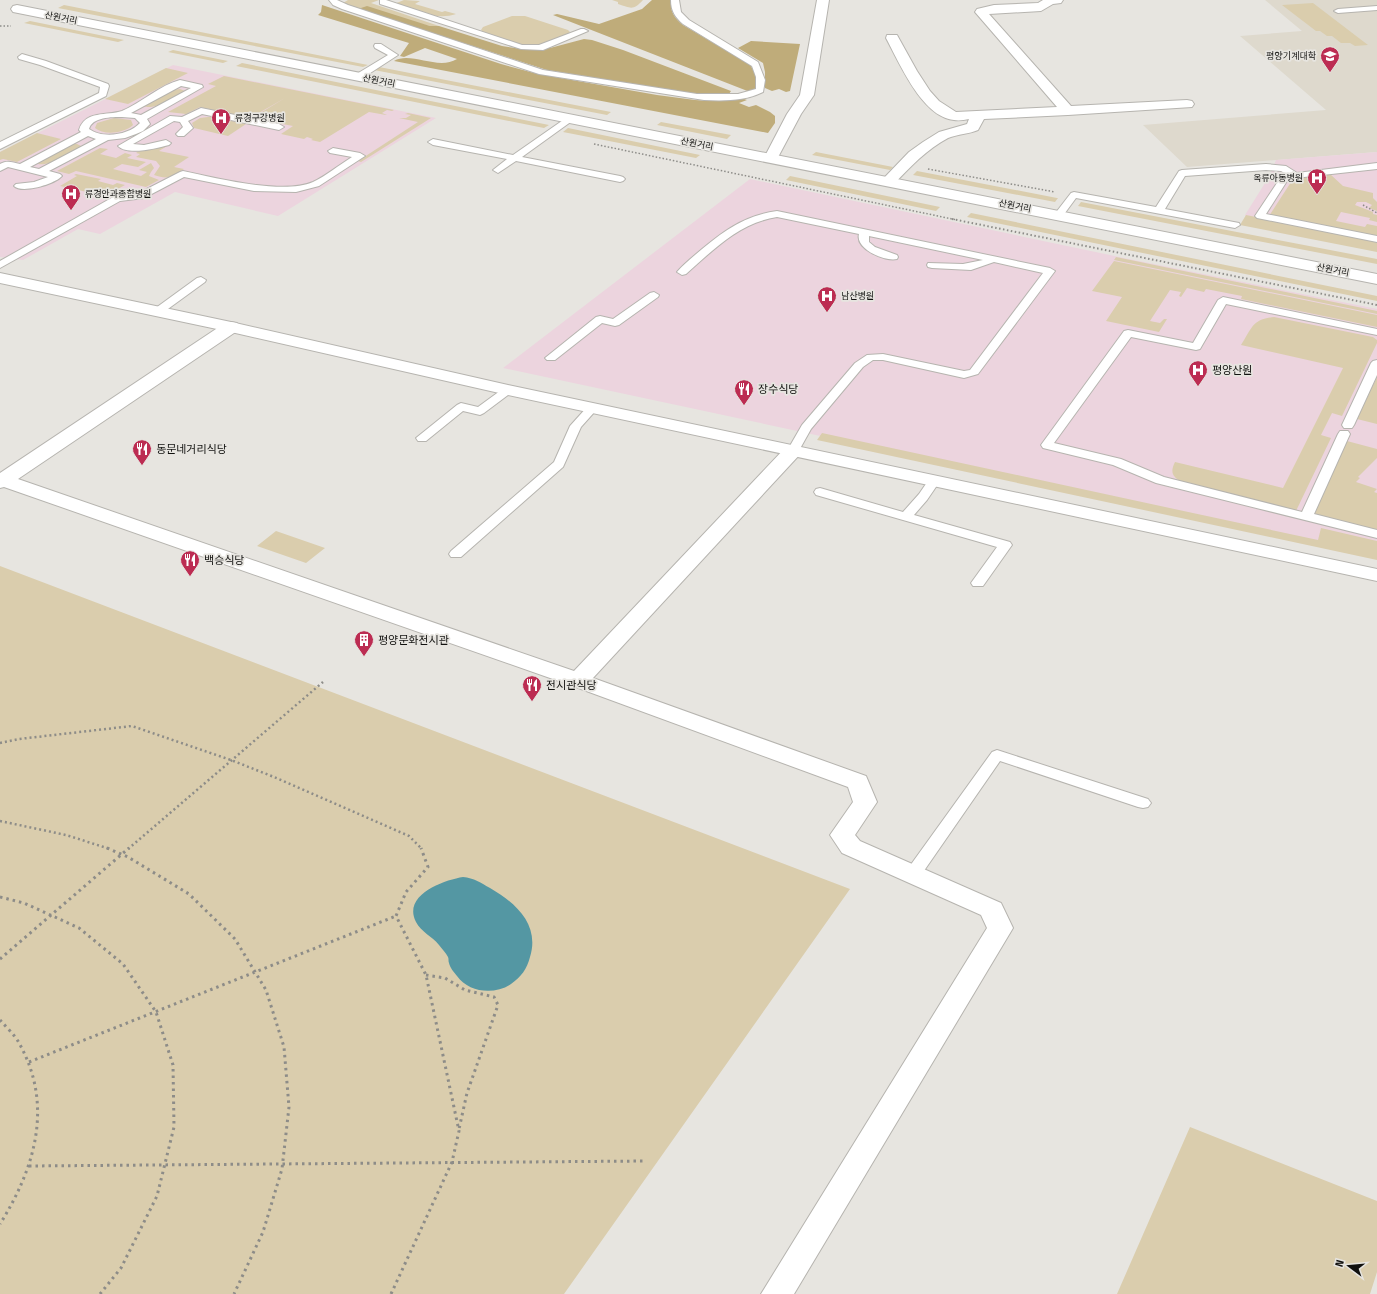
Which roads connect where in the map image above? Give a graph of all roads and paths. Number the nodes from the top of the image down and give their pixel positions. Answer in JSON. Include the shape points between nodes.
{"nodes":[{"id":1,"x":30,"y":0,"type":"edge"},
{"id":2,"x":333,"y":0,"type":"edge"},
{"id":3,"x":675,"y":0,"type":"edge"},
{"id":4,"x":823,"y":0,"type":"edge"},
{"id":5,"x":1057,"y":0,"type":"edge"},
{"id":6,"x":383,"y":2,"type":"dead end"},
{"id":7,"x":1377,"y":8,"type":"edge"},
{"id":8,"x":1338,"y":11,"type":"dead end"},
{"id":9,"x":0,"y":26,"type":"edge"},
{"id":10,"x":11,"y":26,"type":"dead end"},
{"id":11,"x":584,"y":31,"type":"dead end"},
{"id":12,"x":892,"y":38,"type":"dead end"},
{"id":13,"x":378,"y":46,"type":"dead end"},
{"id":14,"x":22,"y":57,"type":"dead end"},
{"id":15,"x":358,"y":77,"type":"junction"},
{"id":16,"x":1187,"y":104,"type":"dead end"},
{"id":17,"x":1068,"y":111,"type":"junction"},
{"id":18,"x":122,"y":114,"type":"junction"},
{"id":19,"x":978,"y":116,"type":"junction"},
{"id":20,"x":142,"y":118,"type":"junction"},
{"id":21,"x":569,"y":119,"type":"junction"},
{"id":22,"x":183,"y":120,"type":"junction"},
{"id":23,"x":279,"y":127,"type":"dead end"},
{"id":24,"x":143,"y":131,"type":"junction"},
{"id":25,"x":86,"y":133,"type":"junction"},
{"id":26,"x":181,"y":134,"type":"dead end"},
{"id":27,"x":106,"y":137,"type":"junction"},
{"id":28,"x":433,"y":142,"type":"dead end"},
{"id":29,"x":166,"y":143,"type":"dead end"},
{"id":30,"x":594,"y":144,"type":"dead end"},
{"id":31,"x":0,"y":146,"type":"edge"},
{"id":32,"x":333,"y":151,"type":"dead end"},
{"id":33,"x":515,"y":158,"type":"junction"},
{"id":34,"x":771,"y":158,"type":"junction"},
{"id":35,"x":1377,"y":166,"type":"edge"},
{"id":36,"x":0,"y":168,"type":"edge"},
{"id":37,"x":20,"y":168,"type":"junction"},
{"id":38,"x":498,"y":170,"type":"dead end"},
{"id":39,"x":40,"y":172,"type":"junction"},
{"id":40,"x":1296,"y":176,"type":"junction"},
{"id":41,"x":620,"y":179,"type":"dead end"},
{"id":42,"x":889,"y":182,"type":"junction"},
{"id":43,"x":19,"y":186,"type":"dead end"},
{"id":44,"x":1363,"y":205,"type":"dead end"},
{"id":45,"x":1159,"y":210,"type":"junction"},
{"id":46,"x":1377,"y":213,"type":"edge"},
{"id":47,"x":1059,"y":215,"type":"junction"},
{"id":48,"x":1235,"y":225,"type":"dead end"},
{"id":49,"x":864,"y":232,"type":"junction"},
{"id":50,"x":1377,"y":239,"type":"edge"},
{"id":51,"x":893,"y":257,"type":"dead end"},
{"id":52,"x":992,"y":259,"type":"junction"},
{"id":53,"x":932,"y":265,"type":"dead end"},
{"id":54,"x":682,"y":272,"type":"dead end"},
{"id":55,"x":2,"y":277,"type":"edge"},
{"id":56,"x":1377,"y":279,"type":"edge"},
{"id":57,"x":202,"y":280,"type":"dead end"},
{"id":58,"x":654,"y":295,"type":"dead end"},
{"id":59,"x":1377,"y":305,"type":"edge"},
{"id":60,"x":157,"y":312,"type":"junction"},
{"id":61,"x":231,"y":327,"type":"junction"},
{"id":62,"x":1377,"y":332,"type":"edge"},
{"id":63,"x":551,"y":358,"type":"dead end"},
{"id":64,"x":1377,"y":363,"type":"edge"},
{"id":65,"x":508,"y":390,"type":"junction"},
{"id":66,"x":592,"y":408,"type":"junction"},
{"id":67,"x":422,"y":438,"type":"dead end"},
{"id":68,"x":793,"y":451,"type":"junction"},
{"id":69,"x":2,"y":481,"type":"edge"},
{"id":70,"x":934,"y":481,"type":"junction"},
{"id":71,"x":820,"y":492,"type":"dead end"},
{"id":72,"x":905,"y":517,"type":"junction"},
{"id":73,"x":1306,"y":517,"type":"junction"},
{"id":74,"x":1377,"y":534,"type":"edge"},
{"id":75,"x":456,"y":554,"type":"dead end"},
{"id":76,"x":1377,"y":575,"type":"edge"},
{"id":77,"x":978,"y":583,"type":"dead end"},
{"id":78,"x":578,"y":680,"type":"junction"},
{"id":79,"x":323,"y":682,"type":"dead end"},
{"id":80,"x":0,"y":743,"type":"edge"},
{"id":81,"x":231,"y":760,"type":"junction"},
{"id":82,"x":1143,"y":803,"type":"dead end"},
{"id":83,"x":0,"y":821,"type":"edge"},
{"id":84,"x":121,"y":854,"type":"junction"},
{"id":85,"x":913,"y":874,"type":"junction"},
{"id":86,"x":0,"y":897,"type":"edge"},
{"id":87,"x":50,"y":915,"type":"junction"},
{"id":88,"x":396,"y":916,"type":"junction"},
{"id":89,"x":0,"y":959,"type":"edge"},
{"id":90,"x":257,"y":972,"type":"junction"},
{"id":91,"x":426,"y":975,"type":"junction"},
{"id":92,"x":156,"y":1012,"type":"junction"},
{"id":93,"x":0,"y":1020,"type":"edge"},
{"id":94,"x":29,"y":1062,"type":"junction"},
{"id":95,"x":458,"y":1131,"type":"junction"},
{"id":96,"x":645,"y":1161,"type":"dead end"},
{"id":97,"x":452,"y":1162,"type":"junction"},
{"id":98,"x":284,"y":1164,"type":"junction"},
{"id":99,"x":164,"y":1165,"type":"junction"},
{"id":100,"x":29,"y":1166,"type":"junction"},
{"id":101,"x":0,"y":1224,"type":"edge"},
{"id":102,"x":100,"y":1294,"type":"edge"},
{"id":103,"x":234,"y":1294,"type":"edge"},
{"id":104,"x":391,"y":1294,"type":"edge"},
{"id":105,"x":777,"y":1294,"type":"edge"}],
"edges":[{"from":1,"to":15,"type":"street","name":"산원거리","via":[[11,12]]},
{"from":2,"to":3,"type":"lane","via":[[345,8],[542,72],[697,97],[734,97],[760,90],[762,83],[755,64],[686,22],[674,8]]},
{"from":4,"to":34,"type":"street","via":[[806,95]]},
{"from":5,"to":17,"type":"street","via":[[1050,0],[1041,7],[981,12]]},
{"from":6,"to":11,"type":"lane","via":[[521,47],[540,48]]},
{"from":7,"to":8,"type":"lane"},
{"from":9,"to":10,"type":"path"},
{"from":12,"to":19,"type":"street","via":[[918,86],[933,102],[954,116]]},
{"from":13,"to":15,"type":"lane","via":[[394,55]]},
{"from":14,"to":31,"type":"lane","via":[[43,62],[105,86],[104,94]]},
{"from":15,"to":21,"type":"street","name":"산원거리"},
{"from":16,"to":17,"type":"street"},
{"from":17,"to":19,"type":"street"},
{"from":18,"to":20,"type":"lane"},
{"from":18,"to":20,"type":"lane","via":[[180,83],[199,87]]},
{"from":18,"to":25,"type":"lane","via":[[105,115],[91,120],[84,126]]},
{"from":19,"to":42,"type":"street","via":[[974,127],[945,135],[916,152]]},
{"from":20,"to":24,"type":"lane","via":[[145,121]]},
{"from":21,"to":33,"type":"lane"},
{"from":21,"to":34,"type":"street","name":"산원거리"},
{"from":22,"to":23,"type":"lane","via":[[201,111]]},
{"from":22,"to":24,"type":"lane","via":[[173,118]]},
{"from":22,"to":26,"type":"lane","via":[[188,128]]},
{"from":24,"to":27,"type":"lane"},
{"from":24,"to":29,"type":"lane","via":[[123,146],[144,148]]},
{"from":25,"to":27,"type":"lane"},
{"from":25,"to":37,"type":"lane"},
{"from":27,"to":39,"type":"lane"},
{"from":28,"to":33,"type":"lane"},
{"from":30,"to":59,"type":"path"},
{"from":32,"to":55,"type":"lane","via":[[360,156],[316,184],[296,189],[254,188],[183,174],[141,196],[118,198]]},
{"from":33,"to":38,"type":"lane"},
{"from":33,"to":41,"type":"lane"},
{"from":34,"to":42,"type":"street","name":"산원거리"},
{"from":35,"to":40,"type":"lane"},
{"from":36,"to":37,"type":"lane","via":[[7,164]]},
{"from":37,"to":39,"type":"lane"},
{"from":39,"to":43,"type":"lane","via":[[57,176],[42,184]]},
{"from":40,"to":45,"type":"lane","via":[[1283,168],[1266,167],[1182,173]]},
{"from":40,"to":50,"type":"lane","via":[[1284,179],[1260,216]]},
{"from":42,"to":47,"type":"street","name":"산원거리"},
{"from":44,"to":46,"type":"path"},
{"from":45,"to":47,"type":"lane","via":[[1074,195]]},
{"from":45,"to":48,"type":"lane"},
{"from":47,"to":56,"type":"street","name":"산원거리"},
{"from":49,"to":51,"type":"lane","via":[[864,243],[872,250]]},
{"from":49,"to":52,"type":"lane"},
{"from":49,"to":54,"type":"lane","via":[[766,214],[737,227]]},
{"from":52,"to":53,"type":"lane","via":[[976,266]]},
{"from":52,"to":68,"type":"lane","via":[[1050,271],[974,372],[964,375],[882,357],[871,357],[859,365],[806,428]]},
{"from":55,"to":60,"type":"street"},
{"from":57,"to":60,"type":"lane"},
{"from":58,"to":63,"type":"lane","via":[[615,323],[600,319]]},
{"from":60,"to":61,"type":"street"},
{"from":61,"to":65,"type":"street"},
{"from":61,"to":69,"type":"street"},
{"from":62,"to":73,"type":"lane","via":[[1223,300],[1196,347],[1128,333],[1047,445],[1117,462],[1160,480]]},
{"from":64,"to":73,"type":"lane"},
{"from":65,"to":66,"type":"street"},
{"from":65,"to":67,"type":"lane","via":[[480,411],[461,407]]},
{"from":66,"to":68,"type":"street"},
{"from":66,"to":75,"type":"lane","via":[[576,426],[559,464]]},
{"from":68,"to":70,"type":"street"},
{"from":68,"to":78,"type":"street"},
{"from":69,"to":78,"type":"street"},
{"from":70,"to":72,"type":"lane"},
{"from":70,"to":76,"type":"street"},
{"from":71,"to":72,"type":"lane"},
{"from":72,"to":77,"type":"lane","via":[[1005,545]]},
{"from":73,"to":74,"type":"lane"},
{"from":78,"to":85,"type":"street","via":[[858,782],[865,802],[842,835],[851,847]]},
{"from":79,"to":81,"type":"path"},
{"from":80,"to":81,"type":"path","via":[[132,726]]},
{"from":81,"to":84,"type":"path"},
{"from":81,"to":88,"type":"path","via":[[409,836],[423,850],[428,867],[406,892]]},
{"from":82,"to":85,"type":"lane","via":[[997,756]]},
{"from":83,"to":84,"type":"path","via":[[51,831]]},
{"from":84,"to":87,"type":"path"},
{"from":84,"to":90,"type":"path","via":[[164,876],[197,900],[226,927],[250,958]]},
{"from":85,"to":105,"type":"street","via":[[992,909],[1000,928]]},
{"from":86,"to":87,"type":"path","via":[[24,903]]},
{"from":87,"to":89,"type":"path"},
{"from":87,"to":92,"type":"path","via":[[79,928],[123,964]]},
{"from":88,"to":90,"type":"path"},
{"from":88,"to":91,"type":"path"},
{"from":90,"to":92,"type":"path"},
{"from":90,"to":98,"type":"path","via":[[282,1032],[289,1074],[290,1120]]},
{"from":91,"to":95,"type":"path"},
{"from":91,"to":95,"type":"path","via":[[445,978],[465,990],[494,997],[498,1004],[467,1093]]},
{"from":92,"to":94,"type":"path"},
{"from":92,"to":99,"type":"path","via":[[173,1065],[174,1127]]},
{"from":93,"to":94,"type":"path","via":[[22,1047]]},
{"from":94,"to":100,"type":"path","via":[[38,1096],[38,1124]]},
{"from":95,"to":97,"type":"path"},
{"from":96,"to":97,"type":"path"},
{"from":97,"to":98,"type":"path"},
{"from":97,"to":104,"type":"path"},
{"from":98,"to":99,"type":"path"},
{"from":98,"to":103,"type":"path","via":[[269,1219],[247,1272]]},
{"from":99,"to":100,"type":"path"},
{"from":99,"to":102,"type":"path","via":[[157,1196],[121,1268]]},
{"from":100,"to":101,"type":"path","via":[[22,1185]]}]}
